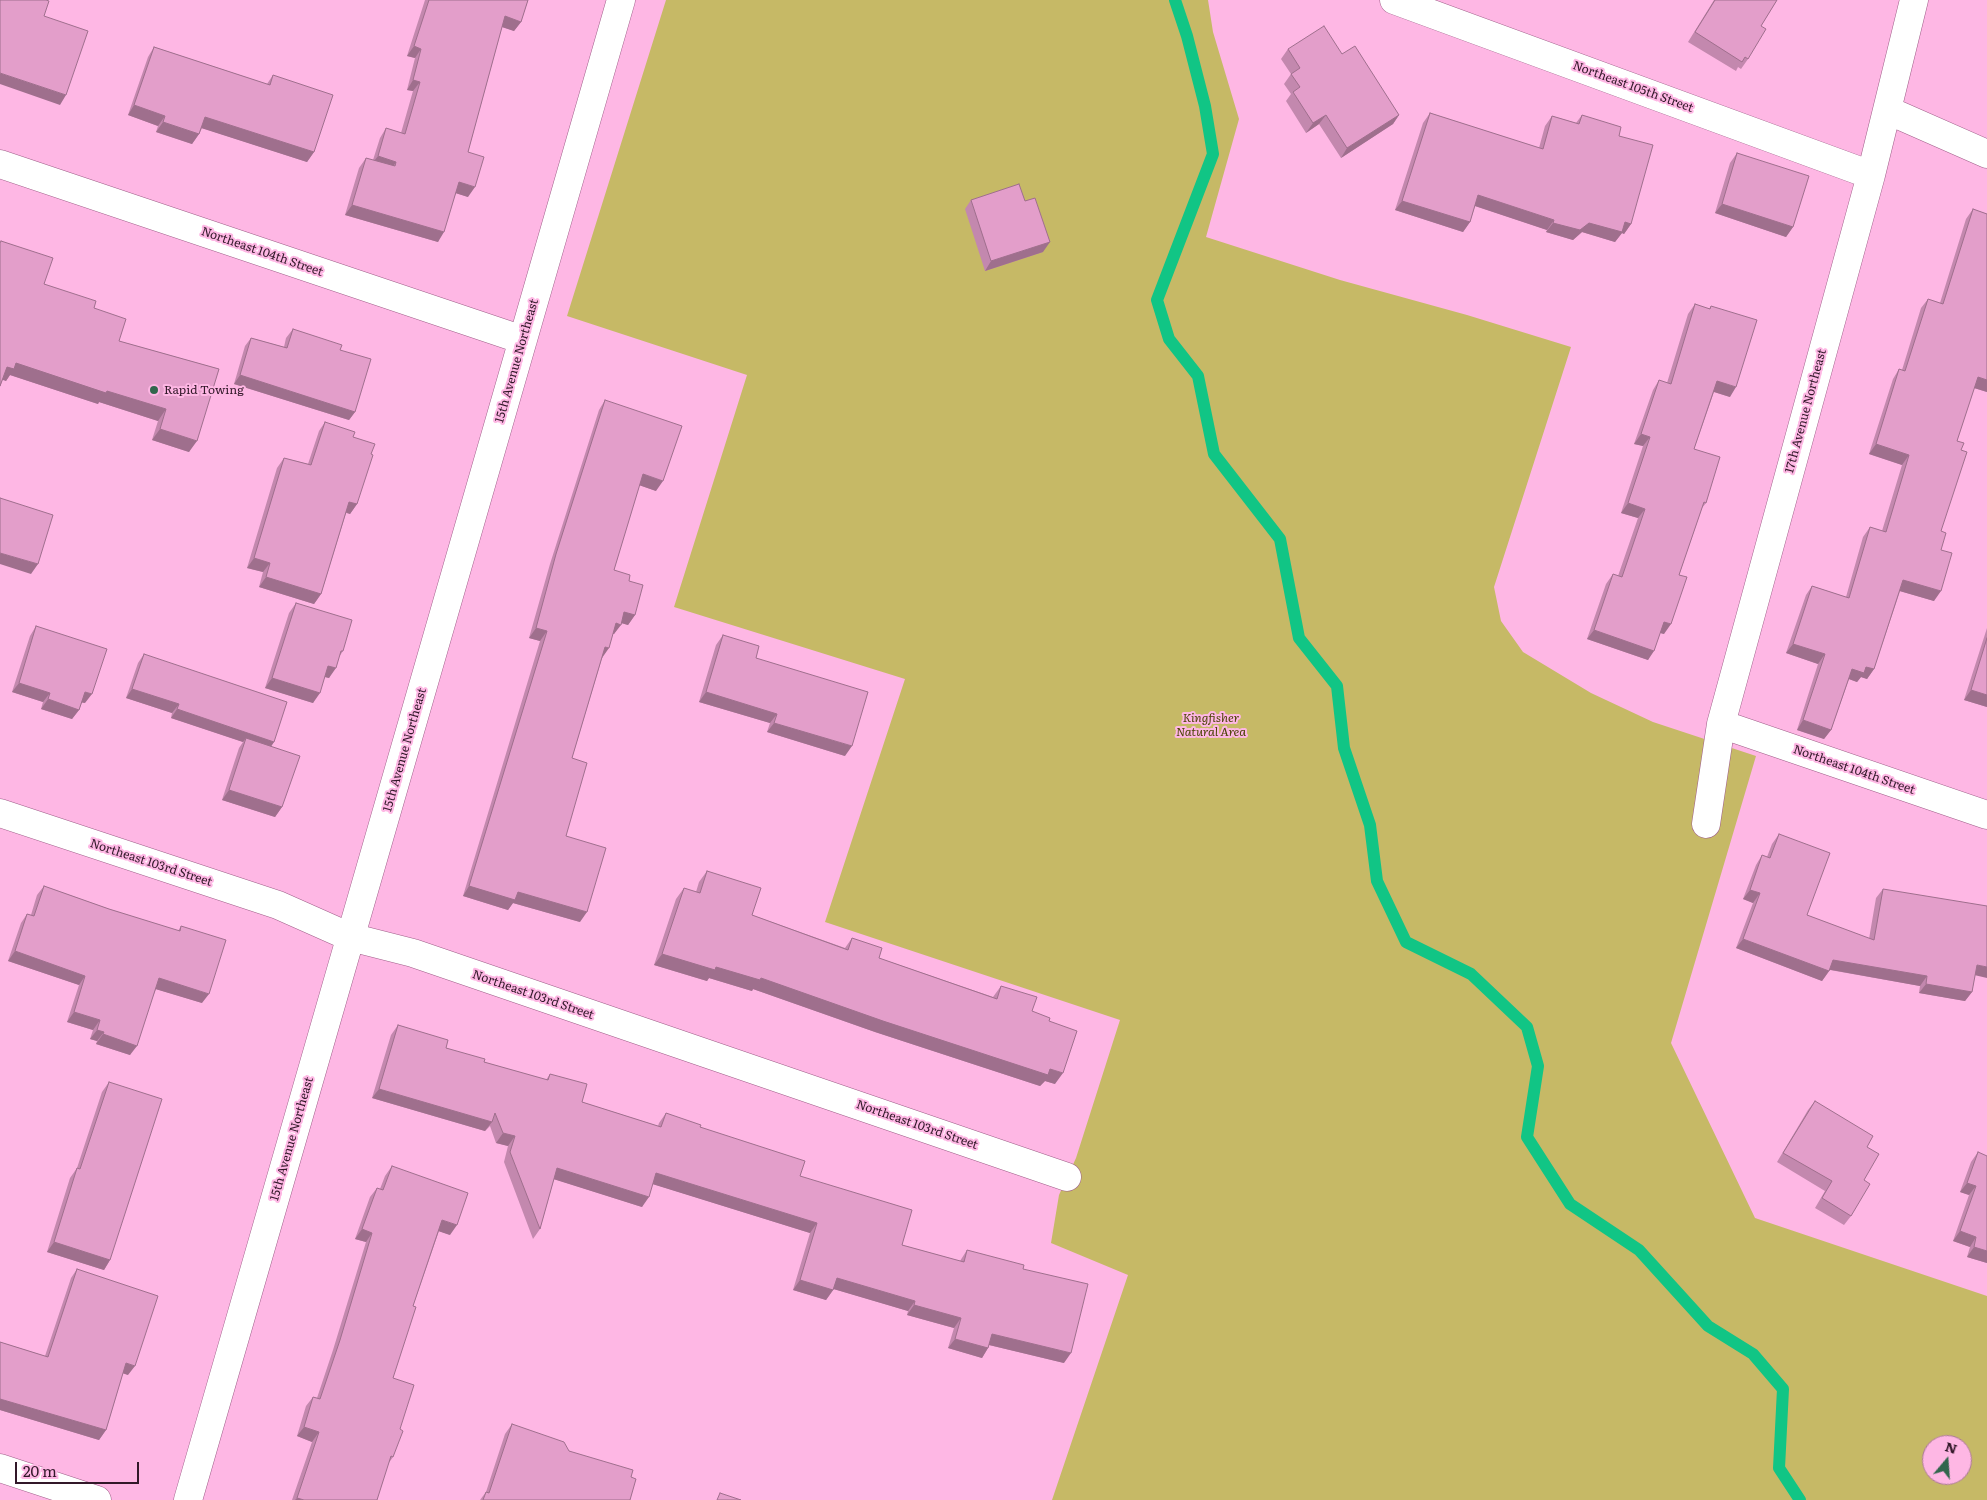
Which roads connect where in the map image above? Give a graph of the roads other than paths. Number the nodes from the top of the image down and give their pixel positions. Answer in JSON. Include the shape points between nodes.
{"nodes":[{"id":1,"x":621,"y":0,"type":"edge"},
{"id":2,"x":1394,"y":0,"type":"edge"},
{"id":3,"x":1914,"y":0,"type":"edge"},
{"id":4,"x":1887,"y":110,"type":"junction"},
{"id":5,"x":1987,"y":154,"type":"edge"},
{"id":6,"x":0,"y":164,"type":"edge"},
{"id":7,"x":1871,"y":175,"type":"junction"},
{"id":8,"x":523,"y":340,"type":"junction"},
{"id":9,"x":1721,"y":724,"type":"junction"},
{"id":10,"x":0,"y":813,"type":"edge"},
{"id":11,"x":1987,"y":815,"type":"edge"},
{"id":12,"x":1706,"y":824,"type":"dead end"},
{"id":13,"x":350,"y":937,"type":"junction"},
{"id":14,"x":1067,"y":1177,"type":"dead end"},
{"id":15,"x":0,"y":1468,"type":"edge"},
{"id":16,"x":97,"y":1500,"type":"edge"},
{"id":17,"x":188,"y":1500,"type":"edge"}],
"edges":[{"from":1,"to":8,"type":"street","name":"15th Avenue Northeast"},
{"from":2,"to":7,"type":"street","name":"Northeast 105th Street"},
{"from":3,"to":4,"type":"street","name":"17th Avenue Northeast"},
{"from":4,"to":5,"type":"street"},
{"from":4,"to":7,"type":"street","name":"17th Avenue Northeast"},
{"from":6,"to":8,"type":"street","name":"Northeast 104th Street"},
{"from":7,"to":9,"type":"street","name":"17th Avenue Northeast"},
{"from":8,"to":13,"type":"street","name":"15th Avenue Northeast"},
{"from":9,"to":11,"type":"street","name":"Northeast 104th Street"},
{"from":9,"to":12,"type":"street","name":"17th Avenue Northeast"},
{"from":10,"to":13,"type":"street","name":"Northeast 103rd Street","via":[[278,905]]},
{"from":13,"to":14,"type":"street","name":"Northeast 103rd Street","via":[[422,956]]},
{"from":13,"to":17,"type":"street","name":"15th Avenue Northeast"},
{"from":15,"to":16,"type":"street"}]}
